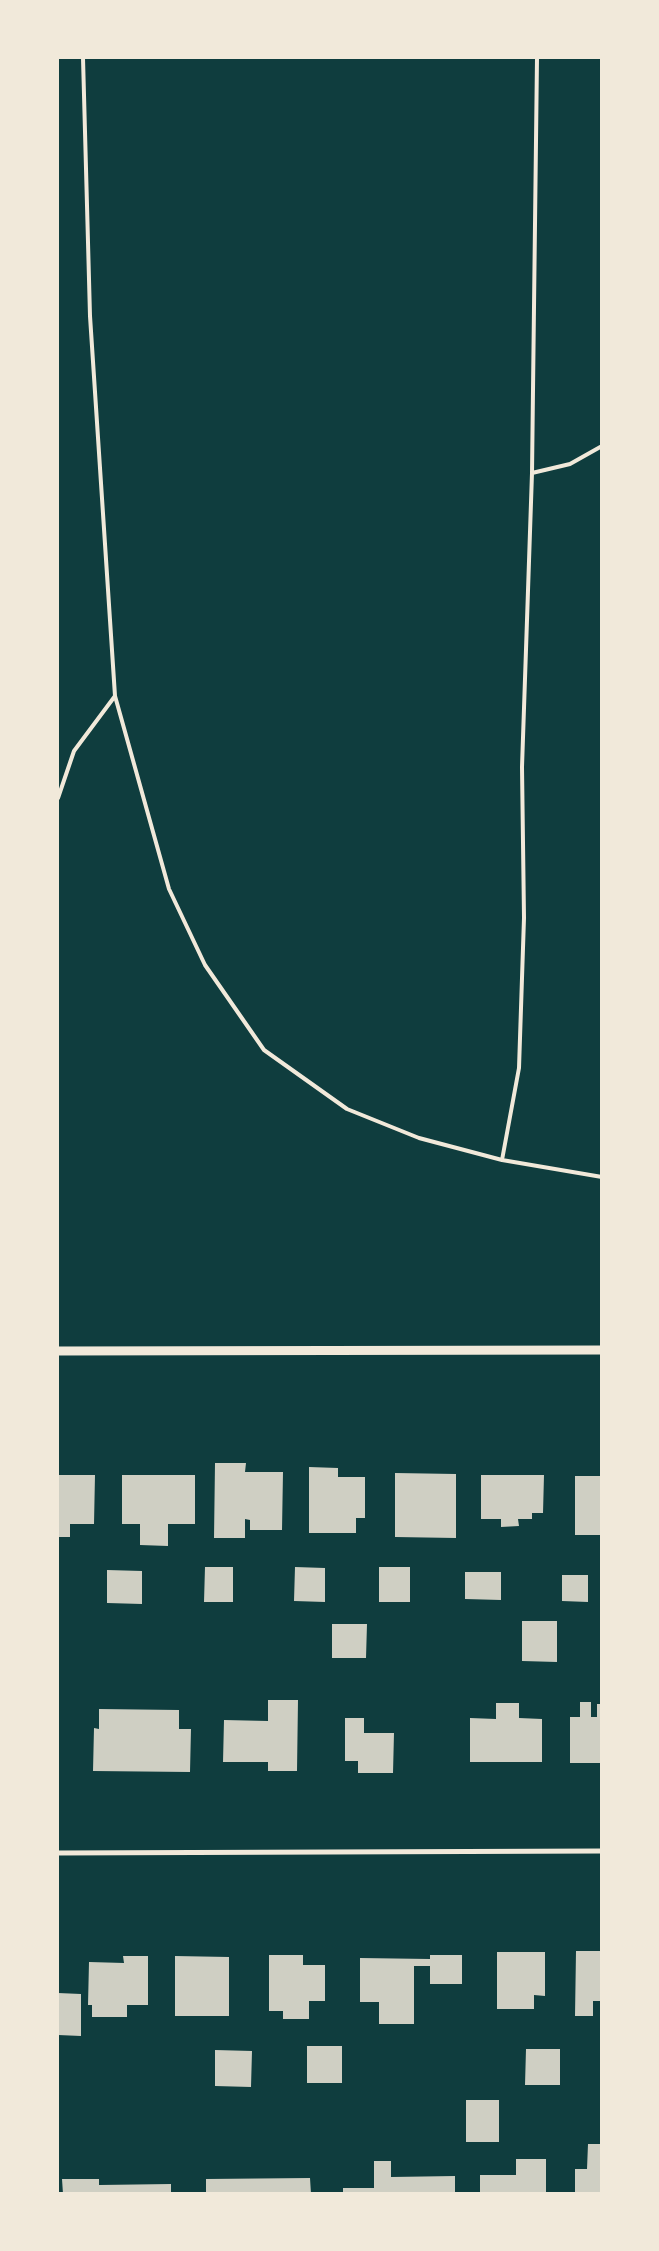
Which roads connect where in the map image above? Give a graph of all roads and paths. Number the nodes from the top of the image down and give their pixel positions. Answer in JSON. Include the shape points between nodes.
{"nodes":[{"id":1,"x":83,"y":58,"type":"edge"},
{"id":2,"x":537,"y":58,"type":"edge"},
{"id":3,"x":602,"y":446,"type":"edge"},
{"id":4,"x":532,"y":473,"type":"junction"},
{"id":5,"x":115,"y":696,"type":"junction"},
{"id":6,"x":58,"y":798,"type":"edge"},
{"id":7,"x":502,"y":1160,"type":"junction"},
{"id":8,"x":602,"y":1177,"type":"edge"},
{"id":9,"x":602,"y":1350,"type":"edge"},
{"id":10,"x":58,"y":1351,"type":"edge"},
{"id":11,"x":602,"y":1851,"type":"edge"},
{"id":12,"x":58,"y":1854,"type":"edge"}],
"edges":[{"from":1,"to":5,"type":"lane","via":[[90,316]]},
{"from":2,"to":4,"type":"lane"},
{"from":3,"to":4,"type":"lane","via":[[570,464]]},
{"from":4,"to":7,"type":"lane","via":[[522,767],[524,918],[519,1068]]},
{"from":5,"to":6,"type":"lane","via":[[74,752]]},
{"from":5,"to":7,"type":"lane","via":[[169,889],[205,965],[264,1050],[347,1110],[419,1138]]},
{"from":7,"to":8,"type":"lane"},
{"from":9,"to":10,"type":"street"},
{"from":11,"to":12,"type":"street"}]}
